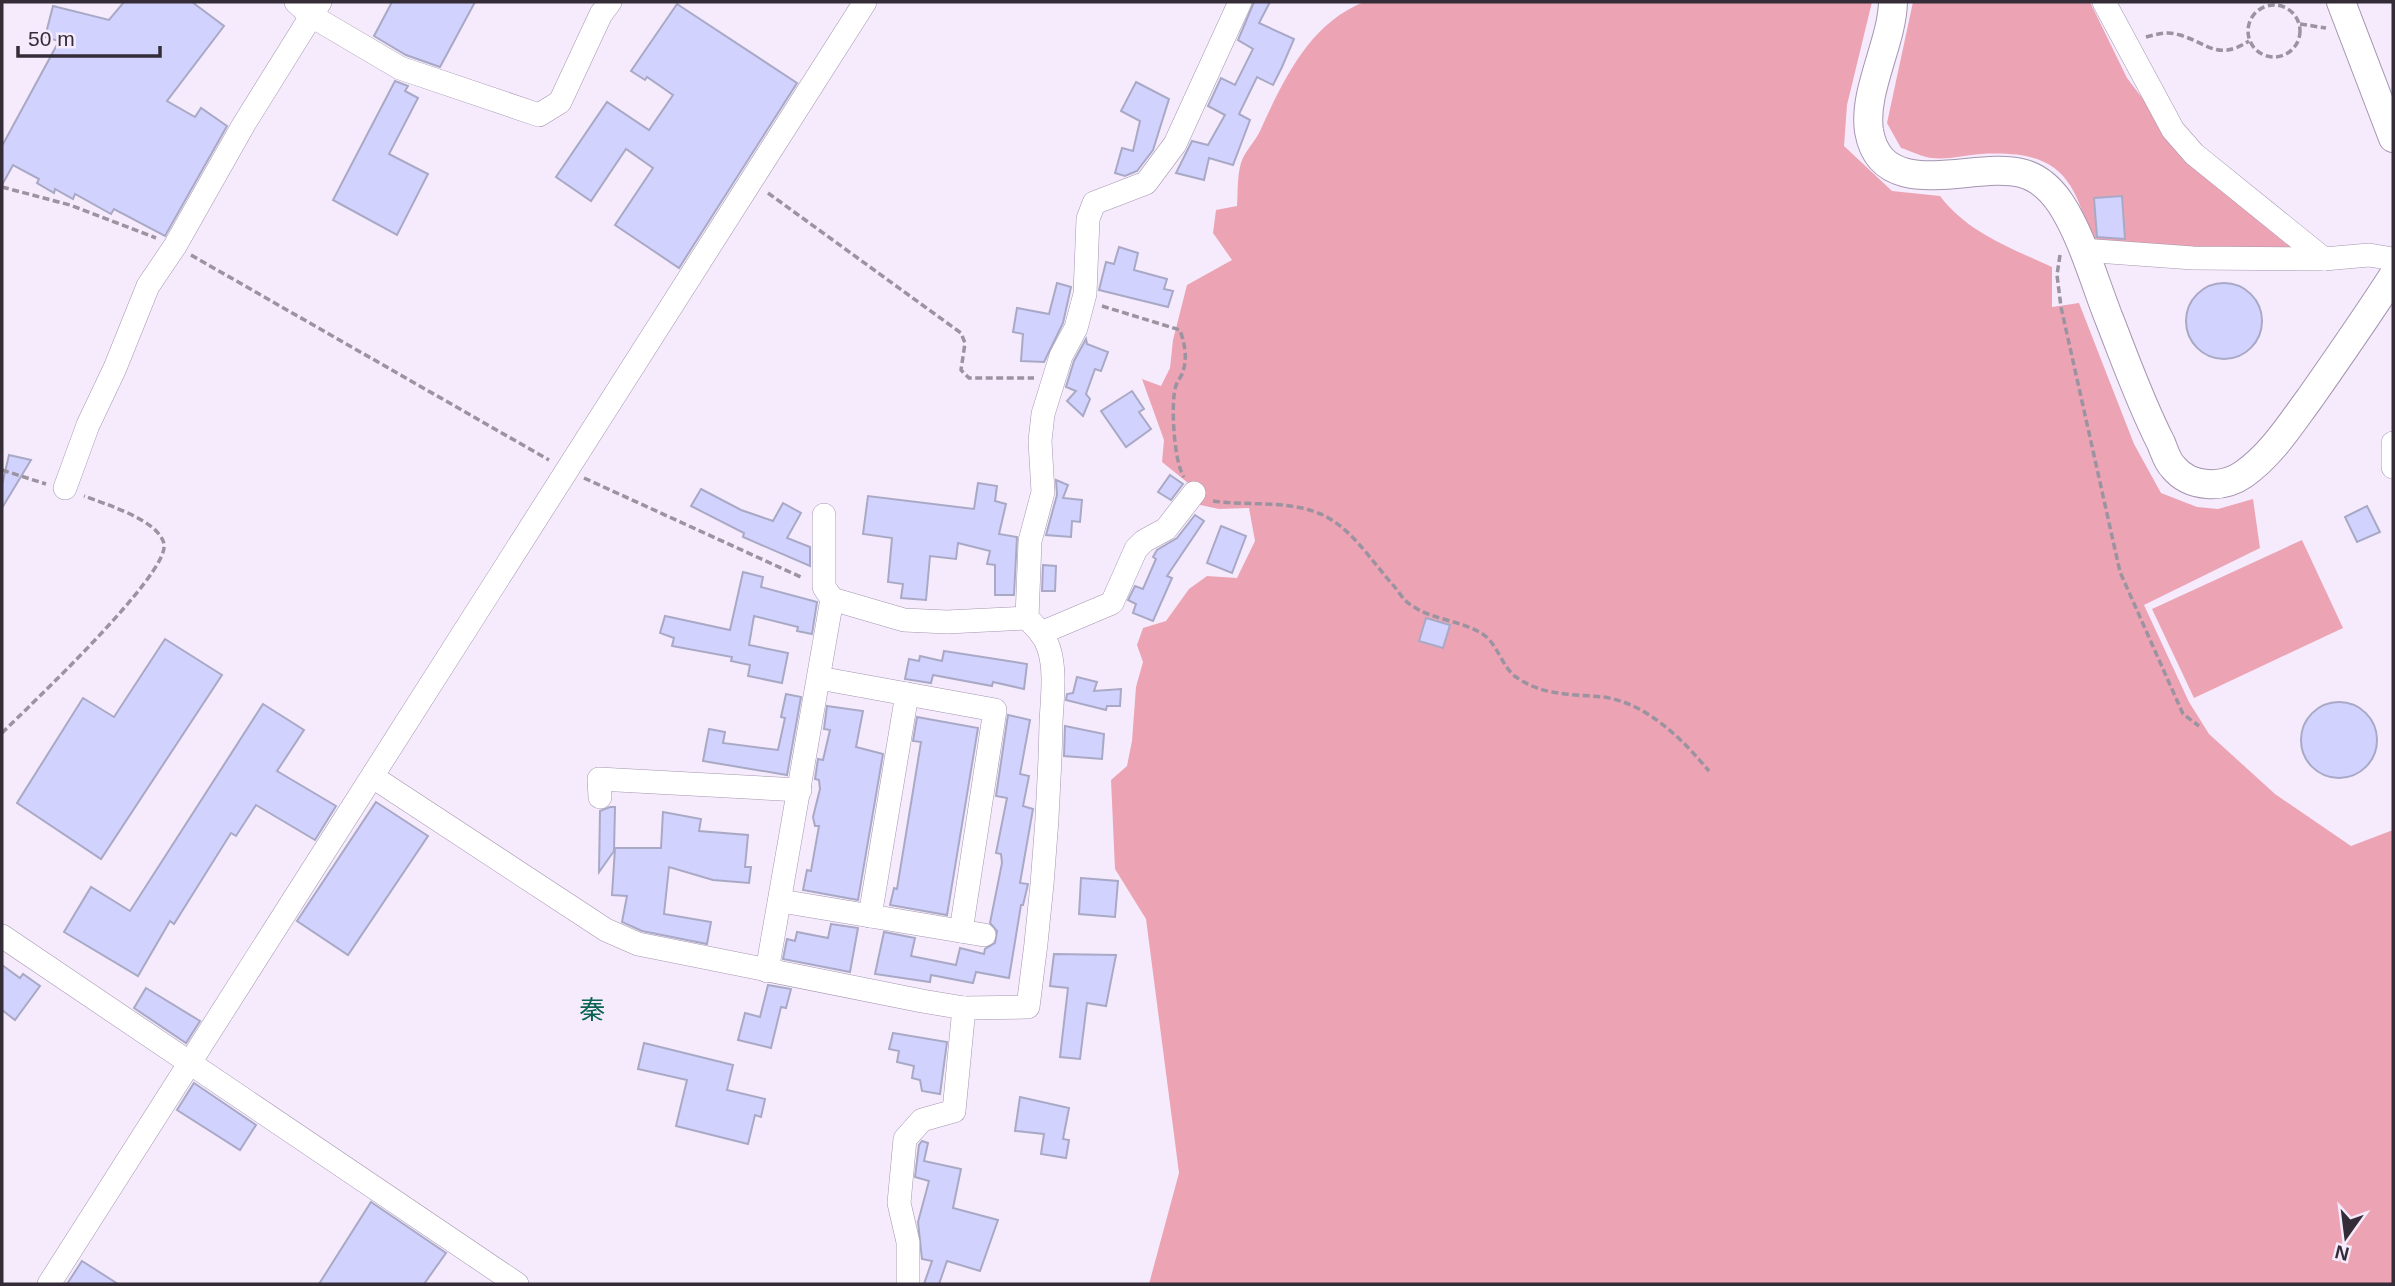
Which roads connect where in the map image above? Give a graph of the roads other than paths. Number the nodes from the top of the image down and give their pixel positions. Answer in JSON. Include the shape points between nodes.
{"nodes":[{"id":1,"x":610,"y":2,"type":"edge"},
{"id":2,"x":865,"y":2,"type":"edge"},
{"id":3,"x":1240,"y":2,"type":"edge"},
{"id":4,"x":1894,"y":2,"type":"edge"},
{"id":5,"x":2104,"y":2,"type":"edge"},
{"id":6,"x":2341,"y":2,"type":"edge"},
{"id":7,"x":309,"y":6,"type":"edge"},
{"id":8,"x":2393,"y":138,"type":"edge"},
{"id":9,"x":2078,"y":241,"type":"junction"},
{"id":10,"x":2324,"y":259,"type":"junction"},
{"id":11,"x":2393,"y":259,"type":"edge"},
{"id":12,"x":2393,"y":276,"type":"edge"},
{"id":13,"x":2393,"y":443,"type":"edge"},
{"id":14,"x":2393,"y":467,"type":"edge"},
{"id":15,"x":65,"y":488,"type":"road end"},
{"id":16,"x":1194,"y":493,"type":"road end"},
{"id":17,"x":824,"y":516,"type":"dead end"},
{"id":18,"x":828,"y":593,"type":"junction"},
{"id":19,"x":1034,"y":626,"type":"junction"},
{"id":20,"x":819,"y":677,"type":"junction"},
{"id":21,"x":907,"y":694,"type":"junction"},
{"id":22,"x":373,"y":777,"type":"junction"},
{"id":23,"x":800,"y":790,"type":"junction"},
{"id":24,"x":600,"y":797,"type":"dead end"},
{"id":25,"x":781,"y":901,"type":"junction"},
{"id":26,"x":870,"y":916,"type":"junction"},
{"id":27,"x":961,"y":931,"type":"junction"},
{"id":28,"x":984,"y":935,"type":"dead end"},
{"id":29,"x":2,"y":936,"type":"edge"},
{"id":30,"x":767,"y":971,"type":"junction"},
{"id":31,"x":964,"y":1008,"type":"junction"},
{"id":32,"x":188,"y":1064,"type":"junction"},
{"id":33,"x":50,"y":1284,"type":"edge"},
{"id":34,"x":517,"y":1284,"type":"edge"},
{"id":35,"x":908,"y":1284,"type":"edge"}],
"edges":[{"from":1,"to":7,"type":"street","via":[[560,102],[539,115],[400,68]]},
{"from":2,"to":22,"type":"street"},
{"from":3,"to":19,"type":"street","via":[[1161,166],[1146,183],[1094,203],[1088,219],[1083,301],[1043,414],[1043,492],[1030,541]]},
{"from":4,"to":9,"type":"street","via":[[1869,116],[1873,145],[1882,158],[1915,176],[2019,172],[2040,181],[2052,193]]},
{"from":5,"to":10,"type":"street","via":[[2173,130],[2194,154]]},
{"from":6,"to":8,"type":"street"},
{"from":7,"to":15,"type":"street","via":[[148,286]]},
{"from":9,"to":10,"type":"street","via":[[2193,258]]},
{"from":9,"to":12,"type":"street","via":[[2152,427],[2173,467],[2200,484],[2217,486],[2244,475],[2271,450]]},
{"from":10,"to":11,"type":"street","via":[[2369,255]]},
{"from":13,"to":14,"type":"street"},
{"from":16,"to":19,"type":"street","via":[[1166,529],[1136,549],[1112,603]]},
{"from":17,"to":18,"type":"street"},
{"from":18,"to":19,"type":"street","via":[[904,620]]},
{"from":18,"to":20,"type":"street"},
{"from":19,"to":31,"type":"street","via":[[1049,649],[1053,675],[1051,754],[1028,1007]]},
{"from":20,"to":21,"type":"street"},
{"from":20,"to":23,"type":"street"},
{"from":21,"to":26,"type":"street"},
{"from":21,"to":27,"type":"street","via":[[995,710]]},
{"from":22,"to":30,"type":"street","via":[[606,930],[638,944]]},
{"from":22,"to":32,"type":"street"},
{"from":23,"to":24,"type":"street","via":[[599,779]]},
{"from":23,"to":25,"type":"street"},
{"from":25,"to":26,"type":"street"},
{"from":25,"to":30,"type":"street"},
{"from":26,"to":27,"type":"street"},
{"from":27,"to":28,"type":"street"},
{"from":29,"to":32,"type":"street"},
{"from":30,"to":31,"type":"street"},
{"from":31,"to":35,"type":"street","via":[[954,1111],[922,1120],[905,1139],[899,1203],[908,1242]]},
{"from":32,"to":33,"type":"street"},
{"from":32,"to":34,"type":"street"}]}
